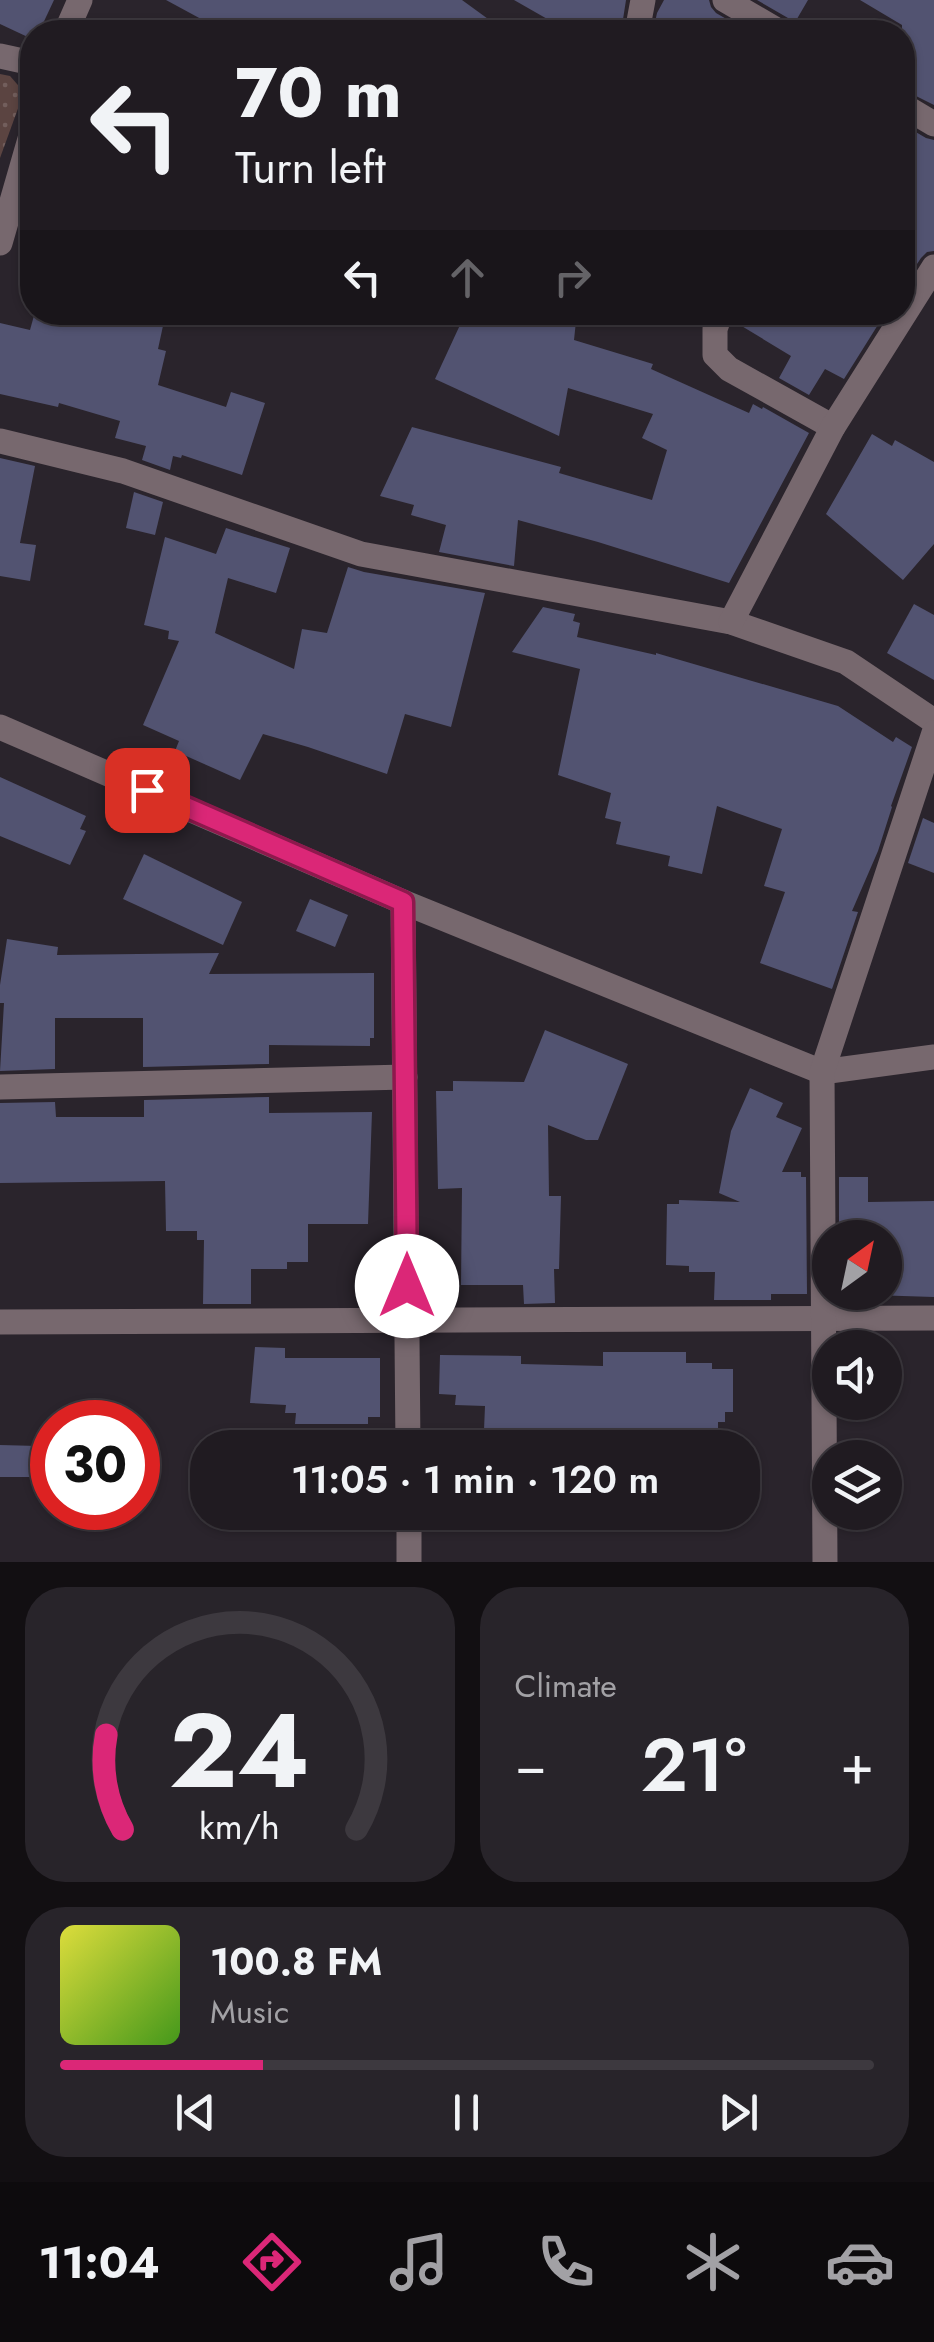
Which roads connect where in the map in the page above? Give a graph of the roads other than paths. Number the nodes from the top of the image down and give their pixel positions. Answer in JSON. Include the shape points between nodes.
{"nodes":[{"id":1,"x":725,"y":0,"type":"edge"},
{"id":2,"x":759,"y":20,"type":"edge"},
{"id":3,"x":20,"y":174,"type":"edge"},
{"id":4,"x":0,"y":244,"type":"edge"},
{"id":5,"x":934,"y":267,"type":"edge"},
{"id":6,"x":915,"y":298,"type":"edge"},
{"id":7,"x":716,"y":325,"type":"edge"},
{"id":8,"x":898,"y":325,"type":"edge"},
{"id":9,"x":834,"y":428,"type":"junction"},
{"id":10,"x":0,"y":441,"type":"edge"},
{"id":11,"x":731,"y":622,"type":"junction"},
{"id":12,"x":934,"y":721,"type":"edge"},
{"id":13,"x":0,"y":727,"type":"edge"},
{"id":14,"x":934,"y":732,"type":"edge"},
{"id":15,"x":403,"y":902,"type":"junction"},
{"id":16,"x":934,"y":1058,"type":"edge"},
{"id":17,"x":822,"y":1072,"type":"junction"},
{"id":18,"x":405,"y":1077,"type":"junction"},
{"id":19,"x":0,"y":1087,"type":"edge"},
{"id":20,"x":824,"y":1318,"type":"junction"},
{"id":21,"x":934,"y":1318,"type":"edge"},
{"id":22,"x":407,"y":1320,"type":"junction"},
{"id":23,"x":0,"y":1322,"type":"edge"},
{"id":24,"x":408,"y":1430,"type":"edge"},
{"id":25,"x":409,"y":1530,"type":"edge"},
{"id":26,"x":409,"y":1562,"type":"edge"},
{"id":27,"x":825,"y":1562,"type":"edge"}],
"edges":[{"from":1,"to":2,"type":"street"},
{"from":3,"to":4,"type":"street"},
{"from":5,"to":6,"type":"street"},
{"from":7,"to":9,"type":"street","via":[[715,355],[729,369]]},
{"from":8,"to":9,"type":"street"},
{"from":9,"to":11,"type":"street"},
{"from":10,"to":11,"type":"street","via":[[124,471],[360,554]]},
{"from":11,"to":12,"type":"street","via":[[846,662]]},
{"from":13,"to":15,"type":"street"},
{"from":14,"to":17,"type":"street"},
{"from":15,"to":17,"type":"street"},
{"from":15,"to":18,"type":"street"},
{"from":16,"to":17,"type":"street"},
{"from":17,"to":20,"type":"street"},
{"from":18,"to":19,"type":"street"},
{"from":18,"to":22,"type":"street"},
{"from":20,"to":21,"type":"street"},
{"from":20,"to":22,"type":"street"},
{"from":20,"to":27,"type":"street"},
{"from":22,"to":23,"type":"street"},
{"from":22,"to":24,"type":"street"},
{"from":25,"to":26,"type":"street"}]}
